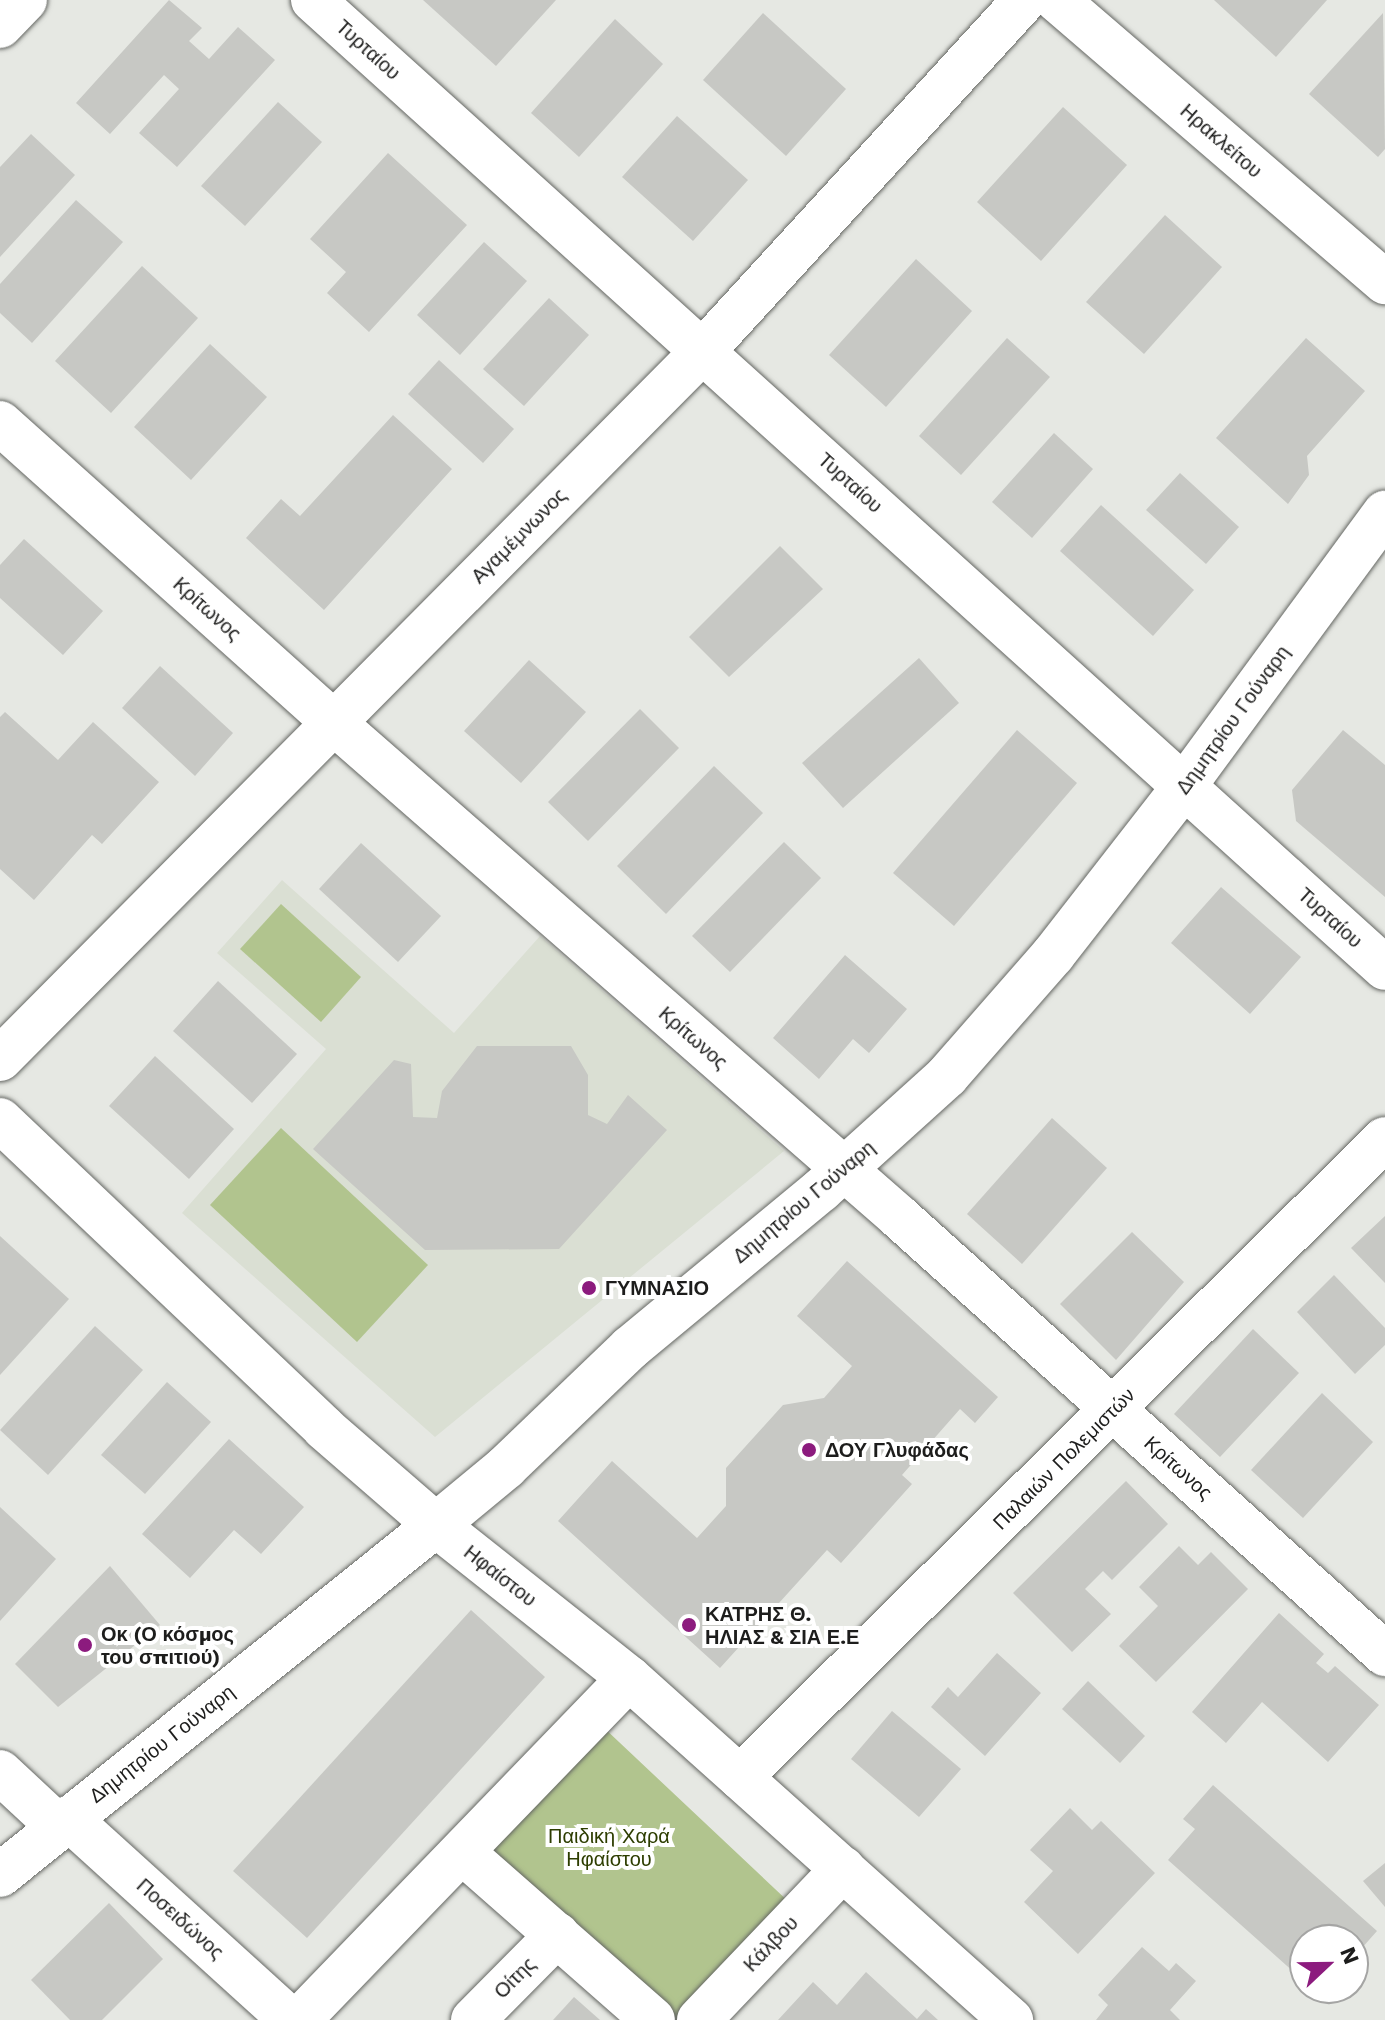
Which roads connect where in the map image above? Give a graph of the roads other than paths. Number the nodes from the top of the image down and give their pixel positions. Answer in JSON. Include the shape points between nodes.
{"nodes":[{"id":1,"x":25,"y":0,"type":"edge"},
{"id":2,"x":313,"y":0,"type":"edge"},
{"id":3,"x":1025,"y":0,"type":"edge"},
{"id":4,"x":1057,"y":0,"type":"edge"},
{"id":5,"x":0,"y":26,"type":"edge"},
{"id":6,"x":1385,"y":282,"type":"edge"},
{"id":7,"x":703,"y":351,"type":"junction"},
{"id":8,"x":0,"y":423,"type":"edge"},
{"id":9,"x":1385,"y":513,"type":"edge"},
{"id":10,"x":334,"y":723,"type":"junction"},
{"id":11,"x":1184,"y":784,"type":"junction"},
{"id":12,"x":1385,"y":968,"type":"edge"},
{"id":13,"x":0,"y":1059,"type":"edge"},
{"id":14,"x":0,"y":1120,"type":"edge"},
{"id":15,"x":1385,"y":1139,"type":"edge"},
{"id":16,"x":844,"y":1170,"type":"junction"},
{"id":17,"x":1113,"y":1411,"type":"junction"},
{"id":18,"x":436,"y":1525,"type":"junction"},
{"id":19,"x":1381,"y":1642,"type":"edge"},
{"id":20,"x":629,"y":1678,"type":"junction"},
{"id":21,"x":0,"y":1772,"type":"edge"},
{"id":22,"x":740,"y":1777,"type":"junction"},
{"id":23,"x":64,"y":1822,"type":"junction"},
{"id":24,"x":462,"y":1852,"type":"junction"},
{"id":25,"x":843,"y":1869,"type":"junction"},
{"id":26,"x":0,"y":1875,"type":"edge"},
{"id":27,"x":557,"y":1935,"type":"junction"},
{"id":28,"x":291,"y":2020,"type":"edge"},
{"id":29,"x":299,"y":2020,"type":"edge"},
{"id":30,"x":473,"y":2020,"type":"edge"},
{"id":31,"x":653,"y":2020,"type":"edge"},
{"id":32,"x":699,"y":2020,"type":"edge"},
{"id":33,"x":1011,"y":2020,"type":"edge"}],
"edges":[{"from":1,"to":5,"type":"street"},
{"from":2,"to":7,"type":"street","name":"Τυρταίου"},
{"from":3,"to":7,"type":"street","name":"Αγαμέμνωνος"},
{"from":4,"to":6,"type":"street","name":"Ηρακλείτου"},
{"from":7,"to":10,"type":"street","name":"Αγαμέμνωνος"},
{"from":7,"to":11,"type":"street","name":"Τυρταίου"},
{"from":8,"to":10,"type":"street","name":"Κρίτωνος"},
{"from":9,"to":11,"type":"street","name":"Δημητρίου Γούναρη"},
{"from":10,"to":13,"type":"street","name":"Αγαμέμνωνος"},
{"from":10,"to":16,"type":"street","name":"Κρίτωνος"},
{"from":11,"to":12,"type":"street","name":"Τυρταίου"},
{"from":11,"to":16,"type":"street","name":"Δημητρίου Γούναρη","via":[[1053,955],[947,1076]]},
{"from":14,"to":18,"type":"street","name":"Ηφαίστου","via":[[324,1428]]},
{"from":15,"to":17,"type":"street","name":"Παλαιών Πολεμιστών"},
{"from":16,"to":17,"type":"street","name":"Κρίτωνος"},
{"from":16,"to":18,"type":"street","name":"Δημητρίου Γούναρη","via":[[630,1348],[506,1467]]},
{"from":17,"to":19,"type":"street","name":"Κρίτωνος"},
{"from":17,"to":22,"type":"street","name":"Παλαιών Πολεμιστών"},
{"from":18,"to":20,"type":"street","name":"Ηφαίστου"},
{"from":18,"to":23,"type":"street","name":"Δημητρίου Γούναρη"},
{"from":20,"to":22,"type":"street","name":"Ηφαίστου"},
{"from":20,"to":24,"type":"street"},
{"from":21,"to":23,"type":"street","name":"Ποσειδώνος"},
{"from":22,"to":25,"type":"street","name":"Ηφαίστου"},
{"from":23,"to":26,"type":"street","name":"Δημητρίου Γούναρη"},
{"from":23,"to":28,"type":"street","name":"Ποσειδώνος"},
{"from":24,"to":27,"type":"street"},
{"from":24,"to":29,"type":"street"},
{"from":25,"to":32,"type":"street","name":"Κάλβου"},
{"from":25,"to":33,"type":"street","name":"Ηφαίστου"},
{"from":27,"to":30,"type":"street","name":"Οίτης"},
{"from":27,"to":31,"type":"street"}]}
